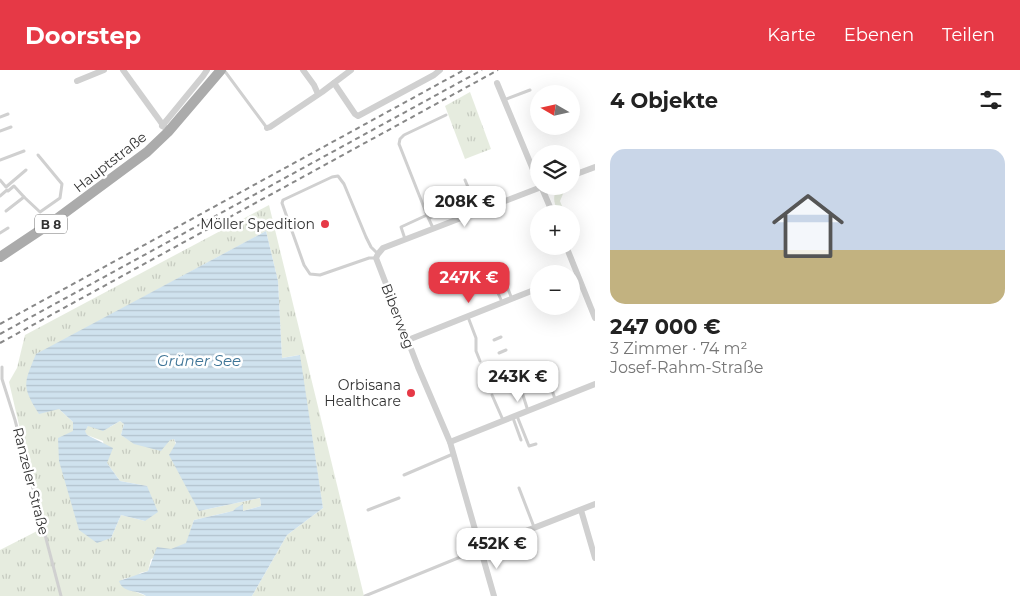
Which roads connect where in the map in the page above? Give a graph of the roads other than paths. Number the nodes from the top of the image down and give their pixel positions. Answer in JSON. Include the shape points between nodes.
{"nodes":[{"id":1,"x":104,"y":70,"type":"edge"},
{"id":2,"x":123,"y":70,"type":"edge"},
{"id":3,"x":206,"y":70,"type":"edge"},
{"id":4,"x":222,"y":70,"type":"edge"},
{"id":5,"x":303,"y":70,"type":"edge"},
{"id":6,"x":351,"y":70,"type":"edge"},
{"id":7,"x":440,"y":70,"type":"edge"},
{"id":8,"x":77,"y":81,"type":"dead end"},
{"id":9,"x":334,"y":83,"type":"junction"},
{"id":10,"x":497,"y":83,"type":"dead end"},
{"id":11,"x":530,"y":90,"type":"dead end"},
{"id":12,"x":318,"y":94,"type":"junction"},
{"id":13,"x":504,"y":100,"type":"junction"},
{"id":14,"x":8,"y":114,"type":"dead end"},
{"id":15,"x":446,"y":115,"type":"dead end"},
{"id":16,"x":0,"y":117,"type":"edge"},
{"id":17,"x":11,"y":126,"type":"dead end"},
{"id":18,"x":266,"y":128,"type":"joint"},
{"id":19,"x":165,"y":129,"type":"junction"},
{"id":20,"x":0,"y":131,"type":"edge"},
{"id":21,"x":24,"y":150,"type":"dead end"},
{"id":22,"x":38,"y":155,"type":"dead end"},
{"id":23,"x":0,"y":160,"type":"edge"},
{"id":24,"x":530,"y":160,"type":"edge"},
{"id":25,"x":595,"y":167,"type":"edge"},
{"id":26,"x":26,"y":170,"type":"dead end"},
{"id":27,"x":580,"y":173,"type":"edge"},
{"id":28,"x":0,"y":180,"type":"edge"},
{"id":29,"x":465,"y":180,"type":"dead end"},
{"id":30,"x":7,"y":189,"type":"junction"},
{"id":31,"x":530,"y":191,"type":"edge"},
{"id":32,"x":0,"y":196,"type":"edge"},
{"id":33,"x":24,"y":197,"type":"junction"},
{"id":34,"x":472,"y":199,"type":"junction"},
{"id":35,"x":6,"y":211,"type":"dead end"},
{"id":36,"x":478,"y":212,"type":"junction"},
{"id":37,"x":428,"y":217,"type":"junction"},
{"id":38,"x":8,"y":228,"type":"dead end"},
{"id":39,"x":433,"y":229,"type":"junction"},
{"id":40,"x":0,"y":233,"type":"edge"},
{"id":41,"x":405,"y":240,"type":"junction"},
{"id":42,"x":377,"y":256,"type":"junction"},
{"id":43,"x":0,"y":257,"type":"edge"},
{"id":44,"x":502,"y":274,"type":"dead end"},
{"id":45,"x":494,"y":284,"type":"dead end"},
{"id":46,"x":580,"y":287,"type":"edge"},
{"id":47,"x":530,"y":292,"type":"edge"},
{"id":48,"x":512,"y":299,"type":"junction"},
{"id":49,"x":502,"y":303,"type":"junction"},
{"id":50,"x":467,"y":316,"type":"junction"},
{"id":51,"x":595,"y":318,"type":"edge"},
{"id":52,"x":501,"y":337,"type":"dead end"},
{"id":53,"x":408,"y":340,"type":"junction"},
{"id":54,"x":494,"y":340,"type":"dead end"},
{"id":55,"x":506,"y":350,"type":"dead end"},
{"id":56,"x":498,"y":353,"type":"dead end"},
{"id":57,"x":480,"y":361,"type":"dead end"},
{"id":58,"x":2,"y":367,"type":"dead end"},
{"id":59,"x":1,"y":379,"type":"edge"},
{"id":60,"x":595,"y":384,"type":"edge"},
{"id":61,"x":492,"y":395,"type":"dead end"},
{"id":62,"x":555,"y":400,"type":"junction"},
{"id":63,"x":528,"y":411,"type":"junction"},
{"id":64,"x":515,"y":416,"type":"junction"},
{"id":65,"x":503,"y":421,"type":"junction"},
{"id":66,"x":522,"y":440,"type":"dead end"},
{"id":67,"x":450,"y":442,"type":"junction"},
{"id":68,"x":536,"y":444,"type":"dead end"},
{"id":69,"x":453,"y":454,"type":"junction"},
{"id":70,"x":404,"y":475,"type":"dead end"},
{"id":71,"x":519,"y":488,"type":"dead end"},
{"id":72,"x":399,"y":498,"type":"dead end"},
{"id":73,"x":595,"y":504,"type":"edge"},
{"id":74,"x":368,"y":510,"type":"dead end"},
{"id":75,"x":581,"y":510,"type":"junction"},
{"id":76,"x":534,"y":528,"type":"junction"},
{"id":77,"x":480,"y":549,"type":"junction"},
{"id":78,"x":595,"y":558,"type":"edge"},
{"id":79,"x":61,"y":596,"type":"edge"},
{"id":80,"x":364,"y":596,"type":"edge"},
{"id":81,"x":494,"y":596,"type":"edge"}],
"edges":[{"from":1,"to":8,"type":"street"},
{"from":2,"to":19,"type":"street"},
{"from":3,"to":19,"type":"street","name":"Hauptstraße"},
{"from":4,"to":18,"type":"lane"},
{"from":4,"to":19,"type":"main road","name":"Hauptstraße","number":"B 8"},
{"from":5,"to":12,"type":"street"},
{"from":6,"to":9,"type":"street"},
{"from":7,"to":9,"type":"street","via":[[358,116]]},
{"from":9,"to":12,"type":"street"},
{"from":10,"to":13,"type":"street"},
{"from":11,"to":13,"type":"lane"},
{"from":12,"to":18,"type":"street"},
{"from":13,"to":24,"type":"street"},
{"from":14,"to":16,"type":"lane"},
{"from":15,"to":37,"type":"lane","via":[[404,135],[398,144]]},
{"from":17,"to":20,"type":"lane"},
{"from":19,"to":43,"type":"main road","name":"Hauptstraße","number":"B 8","via":[[147,152],[120,173]]},
{"from":21,"to":23,"type":"lane"},
{"from":22,"to":33,"type":"lane","via":[[62,184],[60,198],[40,212]]},
{"from":25,"to":27,"type":"street"},
{"from":26,"to":30,"type":"lane"},
{"from":28,"to":30,"type":"lane"},
{"from":29,"to":34,"type":"lane"},
{"from":30,"to":32,"type":"lane"},
{"from":30,"to":33,"type":"lane","via":[[14,186]]},
{"from":31,"to":36,"type":"street"},
{"from":33,"to":35,"type":"lane"},
{"from":34,"to":36,"type":"lane"},
{"from":34,"to":37,"type":"lane"},
{"from":36,"to":39,"type":"street"},
{"from":37,"to":39,"type":"lane"},
{"from":37,"to":41,"type":"lane","via":[[401,227]]},
{"from":38,"to":40,"type":"lane"},
{"from":39,"to":41,"type":"street"},
{"from":41,"to":42,"type":"street","via":[[383,248]]},
{"from":42,"to":42,"type":"lane","via":[[338,176],[283,200],[304,265],[310,274],[320,275]]},
{"from":42,"to":53,"type":"street","name":"Biberweg"},
{"from":44,"to":48,"type":"lane"},
{"from":45,"to":49,"type":"lane"},
{"from":46,"to":51,"type":"street"},
{"from":47,"to":48,"type":"street"},
{"from":48,"to":49,"type":"street"},
{"from":49,"to":50,"type":"street"},
{"from":50,"to":53,"type":"street"},
{"from":50,"to":57,"type":"lane","via":[[476,338]]},
{"from":52,"to":54,"type":"lane"},
{"from":53,"to":67,"type":"street","name":"Biberweg"},
{"from":55,"to":56,"type":"lane"},
{"from":58,"to":59,"type":"lane","name":"Ranzeler Straße"},
{"from":59,"to":79,"type":"lane","name":"Ranzeler Straße","via":[[15,420]]},
{"from":60,"to":62,"type":"street"},
{"from":61,"to":65,"type":"lane"},
{"from":62,"to":63,"type":"street"},
{"from":62,"to":63,"type":"lane","via":[[548,378],[521,390]]},
{"from":63,"to":64,"type":"street"},
{"from":64,"to":65,"type":"street"},
{"from":64,"to":66,"type":"lane"},
{"from":64,"to":68,"type":"lane","via":[[529,446]]},
{"from":65,"to":67,"type":"street"},
{"from":67,"to":69,"type":"street","name":"Biberweg"},
{"from":69,"to":70,"type":"lane"},
{"from":69,"to":77,"type":"street","name":"Biberweg"},
{"from":71,"to":76,"type":"lane"},
{"from":72,"to":74,"type":"lane"},
{"from":73,"to":75,"type":"street"},
{"from":75,"to":76,"type":"street"},
{"from":75,"to":78,"type":"street"},
{"from":76,"to":77,"type":"street"},
{"from":77,"to":80,"type":"lane"},
{"from":77,"to":81,"type":"street","name":"Biberweg"}]}
